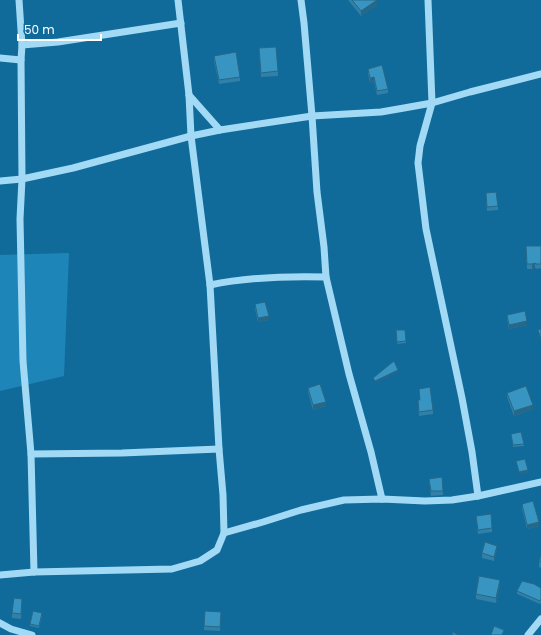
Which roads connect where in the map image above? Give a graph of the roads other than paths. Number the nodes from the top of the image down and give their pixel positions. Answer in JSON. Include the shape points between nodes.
{"nodes":[{"id":1,"x":19,"y":0,"type":"edge"},
{"id":2,"x":178,"y":0,"type":"edge"},
{"id":3,"x":301,"y":0,"type":"edge"},
{"id":4,"x":428,"y":0,"type":"edge"},
{"id":5,"x":181,"y":23,"type":"junction"},
{"id":6,"x":22,"y":45,"type":"junction"},
{"id":7,"x":0,"y":58,"type":"edge"},
{"id":8,"x":21,"y":60,"type":"junction"},
{"id":9,"x":541,"y":74,"type":"edge"},
{"id":10,"x":190,"y":95,"type":"junction"},
{"id":11,"x":432,"y":103,"type":"junction"},
{"id":12,"x":312,"y":116,"type":"junction"},
{"id":13,"x":220,"y":130,"type":"junction"},
{"id":14,"x":191,"y":136,"type":"junction"},
{"id":15,"x":22,"y":179,"type":"junction"},
{"id":16,"x":0,"y":181,"type":"edge"},
{"id":17,"x":326,"y":277,"type":"junction"},
{"id":18,"x":210,"y":286,"type":"junction"},
{"id":19,"x":219,"y":449,"type":"junction"},
{"id":20,"x":31,"y":454,"type":"junction"},
{"id":21,"x":541,"y":482,"type":"edge"},
{"id":22,"x":478,"y":496,"type":"junction"},
{"id":23,"x":382,"y":499,"type":"junction"},
{"id":24,"x":224,"y":533,"type":"junction"},
{"id":25,"x":34,"y":572,"type":"junction"},
{"id":26,"x":0,"y":575,"type":"edge"},
{"id":27,"x":541,"y":619,"type":"edge"},
{"id":28,"x":0,"y":623,"type":"edge"},
{"id":29,"x":32,"y":635,"type":"edge"},
{"id":30,"x":528,"y":635,"type":"edge"}],
"edges":[{"from":1,"to":6,"type":"street"},
{"from":2,"to":5,"type":"street"},
{"from":3,"to":12,"type":"street"},
{"from":4,"to":11,"type":"street"},
{"from":5,"to":6,"type":"street"},
{"from":5,"to":10,"type":"street"},
{"from":6,"to":8,"type":"street"},
{"from":7,"to":8,"type":"street"},
{"from":8,"to":15,"type":"street"},
{"from":9,"to":11,"type":"street"},
{"from":10,"to":13,"type":"street"},
{"from":10,"to":14,"type":"street"},
{"from":11,"to":12,"type":"street","via":[[381,112]]},
{"from":11,"to":22,"type":"street","via":[[418,163],[426,230],[463,405]]},
{"from":12,"to":13,"type":"street"},
{"from":12,"to":17,"type":"street"},
{"from":13,"to":14,"type":"street"},
{"from":14,"to":15,"type":"street"},
{"from":14,"to":18,"type":"street"},
{"from":15,"to":16,"type":"street"},
{"from":15,"to":20,"type":"street","via":[[22,362]]},
{"from":17,"to":18,"type":"street","via":[[280,277]]},
{"from":17,"to":23,"type":"street"},
{"from":18,"to":19,"type":"street"},
{"from":19,"to":20,"type":"street"},
{"from":19,"to":24,"type":"street"},
{"from":20,"to":25,"type":"street"},
{"from":21,"to":22,"type":"street"},
{"from":22,"to":23,"type":"street","via":[[425,501]]},
{"from":23,"to":24,"type":"street","via":[[344,500]]},
{"from":24,"to":25,"type":"street","via":[[217,550],[200,561],[172,569]]},
{"from":25,"to":26,"type":"street"},
{"from":27,"to":30,"type":"street"},
{"from":28,"to":29,"type":"street"}]}
